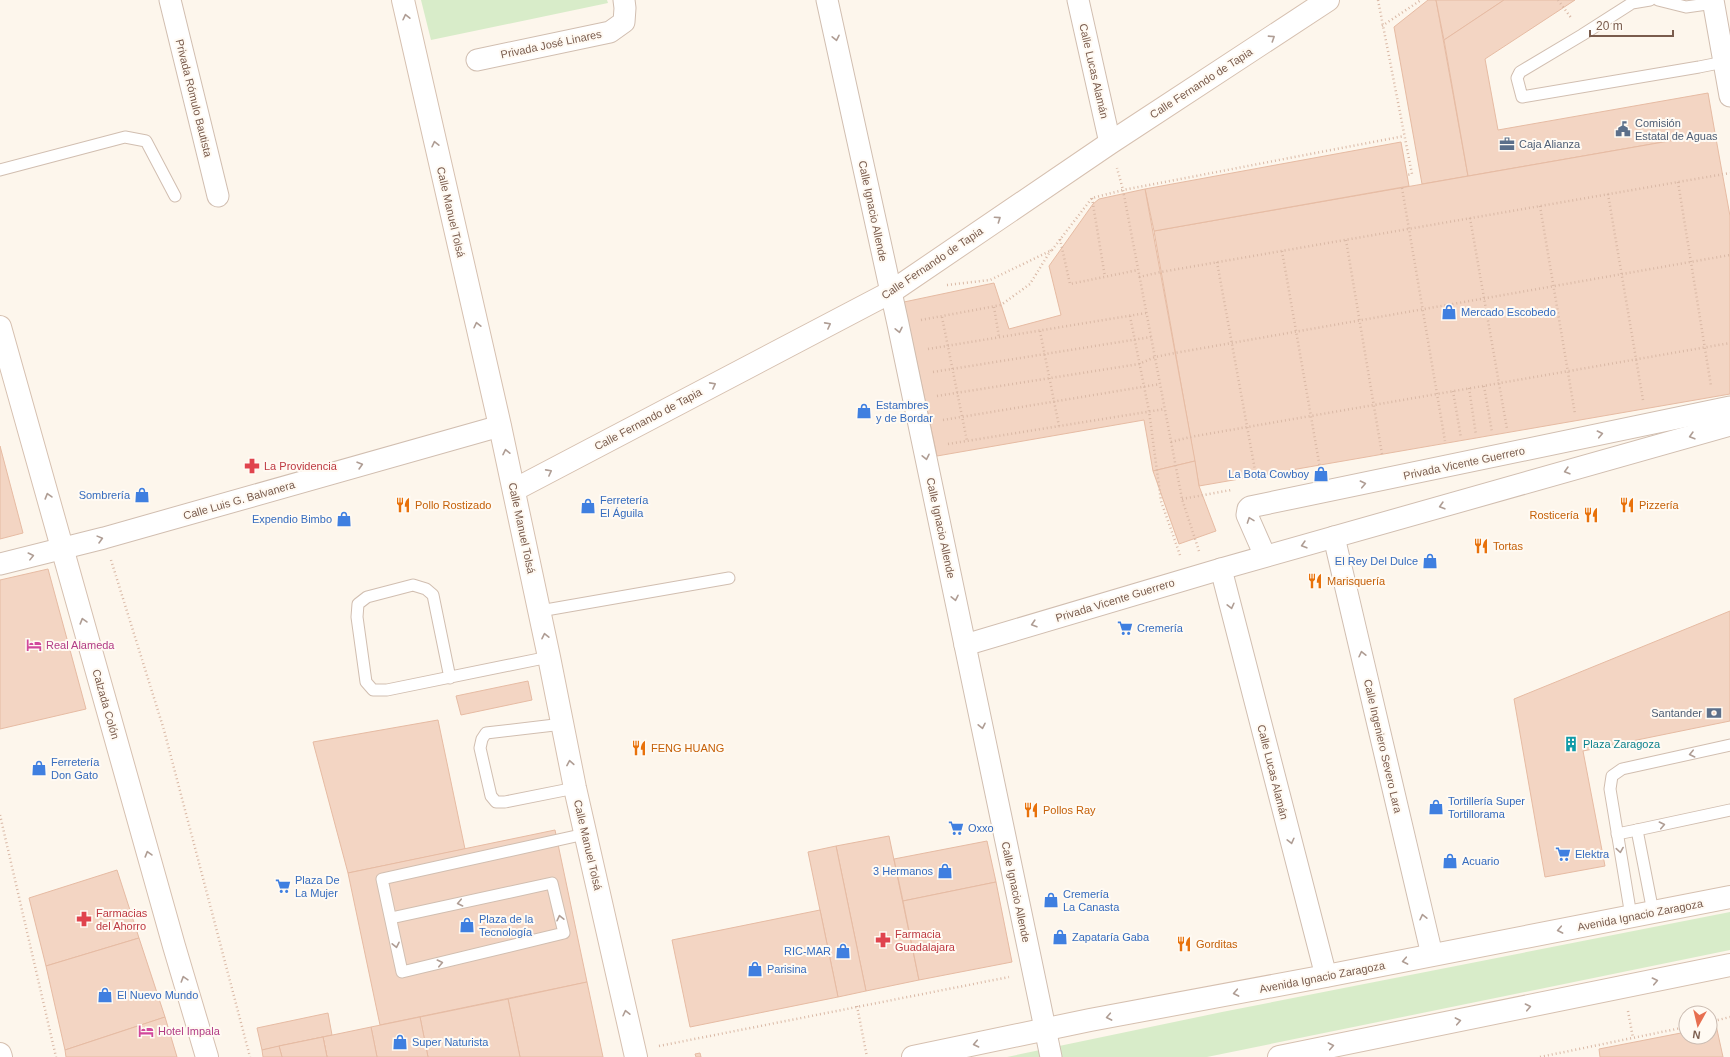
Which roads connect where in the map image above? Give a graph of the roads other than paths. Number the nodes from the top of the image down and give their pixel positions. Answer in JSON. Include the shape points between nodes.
{"nodes":[{"id":1,"x":170,"y":0,"type":"edge"},
{"id":2,"x":402,"y":0,"type":"edge"},
{"id":3,"x":624,"y":0,"type":"edge"},
{"id":4,"x":827,"y":0,"type":"edge"},
{"id":5,"x":1078,"y":0,"type":"edge"},
{"id":6,"x":1650,"y":0,"type":"edge"},
{"id":7,"x":1658,"y":0,"type":"edge"},
{"id":8,"x":1324,"y":1,"type":"edge"},
{"id":9,"x":1713,"y":1,"type":"edge"},
{"id":10,"x":477,"y":60,"type":"dead end"},
{"id":11,"x":1724,"y":62,"type":"junction"},
{"id":12,"x":1730,"y":96,"type":"edge"},
{"id":13,"x":1110,"y":143,"type":"junction"},
{"id":14,"x":0,"y":170,"type":"edge"},
{"id":15,"x":175,"y":196,"type":"dead end"},
{"id":16,"x":218,"y":196,"type":"dead end"},
{"id":17,"x":891,"y":292,"type":"junction"},
{"id":18,"x":0,"y":327,"type":"edge"},
{"id":19,"x":1723,"y":409,"type":"edge"},
{"id":20,"x":1730,"y":425,"type":"edge"},
{"id":21,"x":500,"y":426,"type":"junction"},
{"id":22,"x":514,"y":490,"type":"junction"},
{"id":23,"x":1334,"y":537,"type":"junction"},
{"id":24,"x":62,"y":548,"type":"junction"},
{"id":25,"x":1265,"y":556,"type":"junction"},
{"id":26,"x":0,"y":564,"type":"edge"},
{"id":27,"x":1205,"y":573,"type":"junction"},
{"id":28,"x":729,"y":578,"type":"dead end"},
{"id":29,"x":540,"y":611,"type":"junction"},
{"id":30,"x":965,"y":645,"type":"junction"},
{"id":31,"x":549,"y":656,"type":"junction"},
{"id":32,"x":450,"y":678,"type":"junction"},
{"id":33,"x":563,"y":724,"type":"junction"},
{"id":34,"x":1730,"y":745,"type":"edge"},
{"id":35,"x":575,"y":788,"type":"junction"},
{"id":36,"x":1730,"y":810,"type":"edge"},
{"id":37,"x":1637,"y":830,"type":"junction"},
{"id":38,"x":585,"y":834,"type":"junction"},
{"id":39,"x":1617,"y":834,"type":"junction"},
{"id":40,"x":1730,"y":897,"type":"edge"},
{"id":41,"x":1653,"y":912,"type":"junction"},
{"id":42,"x":1632,"y":916,"type":"junction"},
{"id":43,"x":391,"y":918,"type":"junction"},
{"id":44,"x":1432,"y":955,"type":"junction"},
{"id":45,"x":1730,"y":965,"type":"edge"},
{"id":46,"x":1326,"y":976,"type":"junction"},
{"id":47,"x":1045,"y":1030,"type":"junction"},
{"id":48,"x":0,"y":1054,"type":"edge"},
{"id":49,"x":635,"y":1054,"type":"edge"},
{"id":50,"x":1,"y":1057,"type":"edge"},
{"id":51,"x":207,"y":1057,"type":"edge"},
{"id":52,"x":913,"y":1057,"type":"edge"},
{"id":53,"x":1051,"y":1057,"type":"edge"},
{"id":54,"x":1279,"y":1057,"type":"edge"}],
"edges":[{"from":1,"to":16,"type":"street","name":"Privada Rómulo Bautista"},
{"from":21,"to":2,"type":"street","name":"Calle Manuel Tolsá","one_way":true},
{"from":3,"to":10,"type":"street","name":"Privada José Linares","via":[[624,22],[610,32]]},
{"from":4,"to":17,"type":"street","name":"Calle Ignacio Allende","one_way":true},
{"from":5,"to":13,"type":"street","name":"Calle Lucas Alamán"},
{"from":6,"to":11,"type":"lane","via":[[1632,3],[1520,72],[1517,78],[1522,97]]},
{"from":7,"to":9,"type":"lane","via":[[1686,7]]},
{"from":13,"to":8,"type":"street","name":"Calle Fernando de Tapia","one_way":true},
{"from":9,"to":11,"type":"street"},
{"from":11,"to":12,"type":"street"},
{"from":17,"to":13,"type":"street","name":"Calle Fernando de Tapia","one_way":true},
{"from":14,"to":15,"type":"lane","via":[[125,137],[146,141]]},
{"from":22,"to":17,"type":"street","name":"Calle Fernando de Tapia","one_way":true},
{"from":17,"to":30,"type":"street","name":"Calle Ignacio Allende","one_way":true},
{"from":24,"to":18,"type":"street","name":"Calzada Colón","one_way":true},
{"from":25,"to":19,"type":"street","name":"Privada Vicente Guerrero","one_way":true,"via":[[1247,516],[1250,507]]},
{"from":20,"to":23,"type":"street","name":"Privada Vicente Guerrero","one_way":true},
{"from":22,"to":21,"type":"street","name":"Calle Manuel Tolsá","one_way":true},
{"from":24,"to":21,"type":"street","name":"Calle Luis G. Balvanera","one_way":true},
{"from":22,"to":29,"type":"street","name":"Calle Manuel Tolsá"},
{"from":23,"to":25,"type":"street","name":"Privada Vicente Guerrero","one_way":true},
{"from":44,"to":23,"type":"street","name":"Calle Ingeniero Severo Lara","one_way":true},
{"from":26,"to":24,"type":"street","name":"Calle Luis G. Balvanera","one_way":true},
{"from":51,"to":24,"type":"street","name":"Calzada Colón","one_way":true},
{"from":25,"to":27,"type":"street","name":"Privada Vicente Guerrero"},
{"from":27,"to":30,"type":"street","name":"Privada Vicente Guerrero","one_way":true},
{"from":27,"to":46,"type":"street","name":"Calle Lucas Alamán","one_way":true},
{"from":28,"to":29,"type":"lane"},
{"from":31,"to":29,"type":"street","name":"Calle Manuel Tolsá","one_way":true},
{"from":30,"to":47,"type":"street","name":"Calle Ignacio Allende","one_way":true},
{"from":31,"to":32,"type":"lane"},
{"from":31,"to":33,"type":"street","name":"Calle Manuel Tolsá"},
{"from":32,"to":32,"type":"lane","via":[[433,595],[426,589],[413,585],[367,597],[358,604],[357,617],[366,682],[373,690],[387,690]]},
{"from":35,"to":33,"type":"street","name":"Calle Manuel Tolsá","one_way":true},
{"from":33,"to":35,"type":"lane","via":[[486,733],[480,748],[491,796],[496,802]]},
{"from":34,"to":39,"type":"lane","one_way":true,"via":[[1622,769],[1612,776],[1610,789]]},
{"from":35,"to":38,"type":"street","name":"Calle Manuel Tolsá"},
{"from":37,"to":36,"type":"lane","one_way":true},
{"from":37,"to":39,"type":"lane"},
{"from":37,"to":41,"type":"lane"},
{"from":38,"to":43,"type":"lane","via":[[382,879]]},
{"from":49,"to":38,"type":"street","name":"Calle Manuel Tolsá","one_way":true},
{"from":39,"to":42,"type":"lane","one_way":true},
{"from":40,"to":41,"type":"street","name":"Avenida Ignacio Zaragoza"},
{"from":41,"to":42,"type":"street","name":"Avenida Ignacio Zaragoza"},
{"from":42,"to":44,"type":"street","name":"Avenida Ignacio Zaragoza","one_way":true},
{"from":43,"to":43,"type":"lane","one_way":true,"via":[[402,972],[564,933],[552,883]]},
{"from":44,"to":46,"type":"street","name":"Avenida Ignacio Zaragoza","one_way":true},
{"from":54,"to":45,"type":"street","one_way":true},
{"from":46,"to":47,"type":"street","name":"Avenida Ignacio Zaragoza","one_way":true},
{"from":47,"to":52,"type":"street","name":"Avenida Ignacio Zaragoza","one_way":true},
{"from":47,"to":53,"type":"street","name":"Calle Ignacio Allende"},
{"from":48,"to":50,"type":"street"}]}
